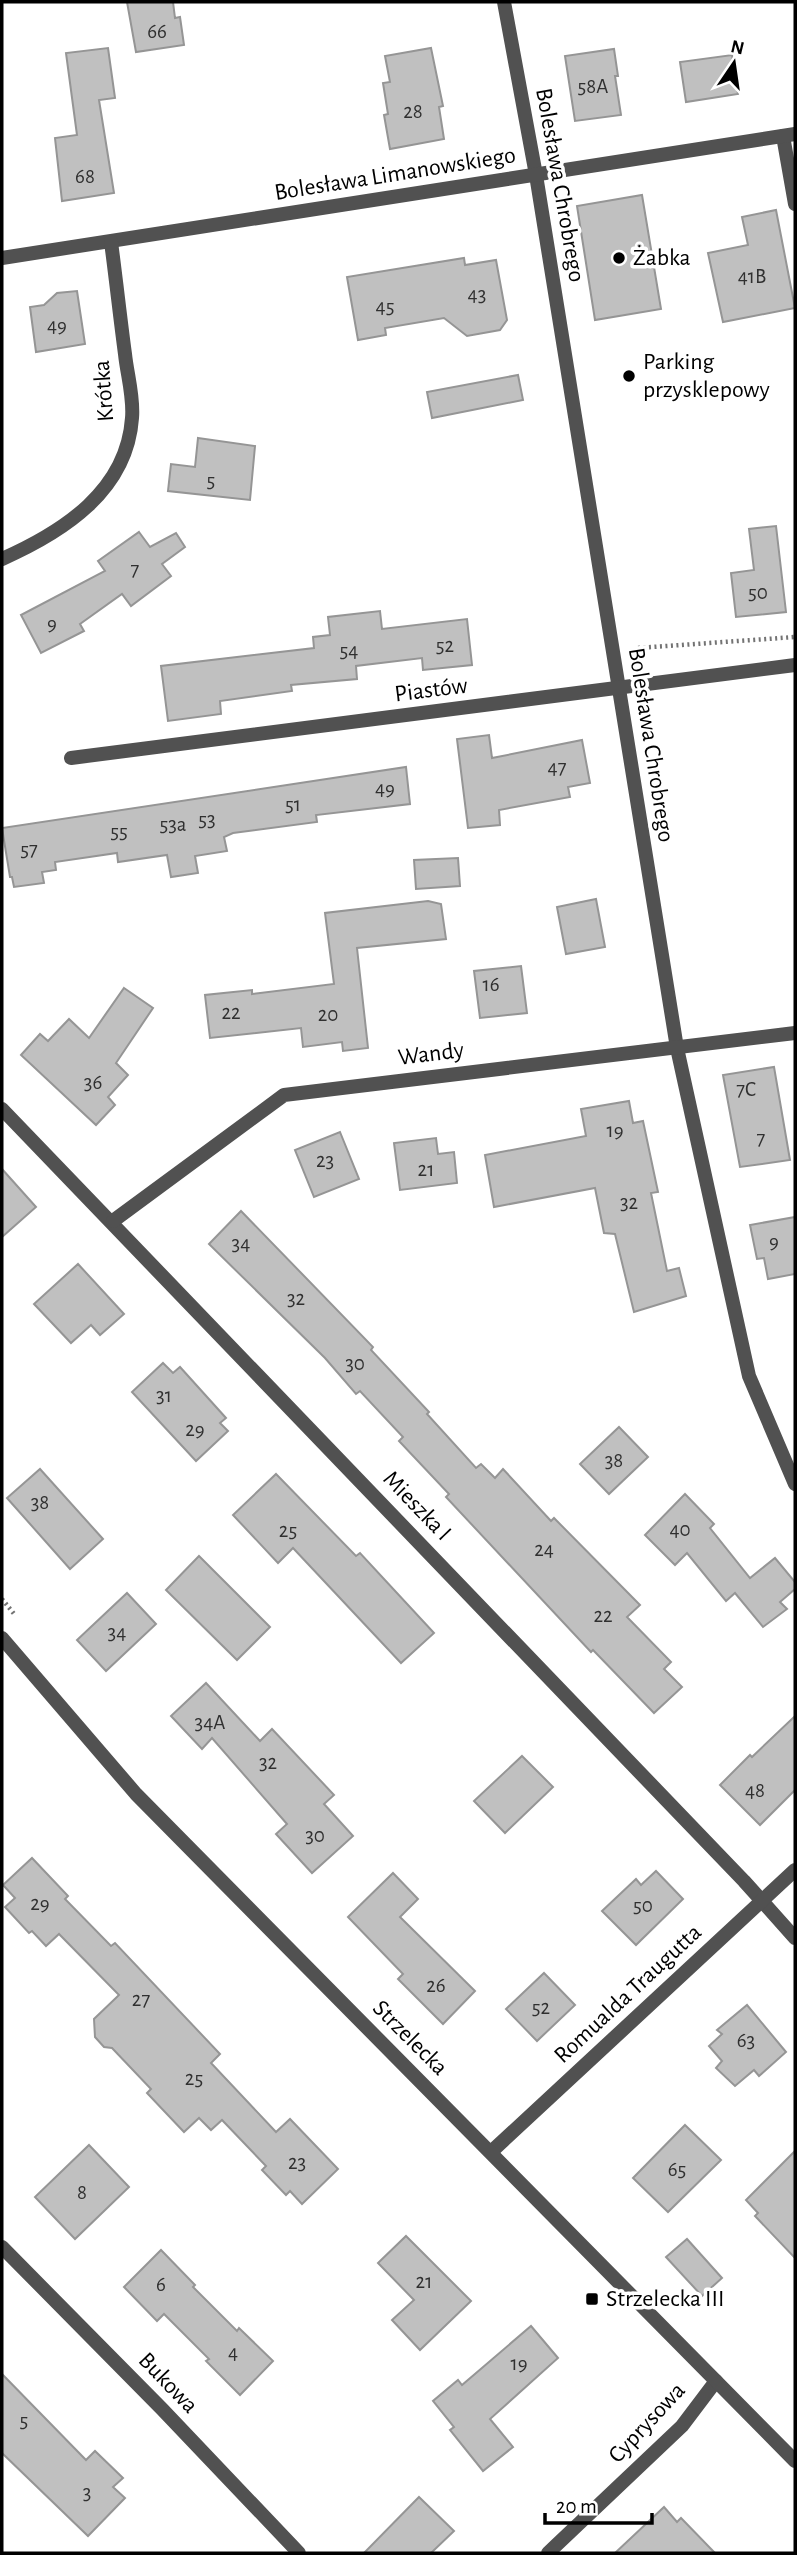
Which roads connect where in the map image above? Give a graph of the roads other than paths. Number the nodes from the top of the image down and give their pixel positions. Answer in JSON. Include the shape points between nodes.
{"nodes":[{"id":1,"x":504,"y":2,"type":"edge"},
{"id":2,"x":789,"y":134,"type":"edge"},
{"id":3,"x":536,"y":175,"type":"junction"},
{"id":4,"x":795,"y":204,"type":"edge"},
{"id":5,"x":111,"y":242,"type":"junction"},
{"id":6,"x":2,"y":257,"type":"edge"},
{"id":7,"x":2,"y":559,"type":"edge"},
{"id":8,"x":795,"y":665,"type":"edge"},
{"id":9,"x":619,"y":689,"type":"junction"},
{"id":10,"x":71,"y":758,"type":"dead end"},
{"id":11,"x":795,"y":1033,"type":"edge"},
{"id":12,"x":677,"y":1048,"type":"junction"},
{"id":13,"x":2,"y":1108,"type":"edge"},
{"id":14,"x":113,"y":1221,"type":"junction"},
{"id":15,"x":795,"y":1484,"type":"edge"},
{"id":16,"x":2,"y":1638,"type":"edge"},
{"id":17,"x":795,"y":1870,"type":"edge"},
{"id":18,"x":762,"y":1900,"type":"junction"},
{"id":19,"x":795,"y":1938,"type":"edge"},
{"id":20,"x":491,"y":2152,"type":"junction"},
{"id":21,"x":2,"y":2247,"type":"edge"},
{"id":22,"x":716,"y":2381,"type":"junction"},
{"id":23,"x":795,"y":2461,"type":"edge"},
{"id":24,"x":299,"y":2553,"type":"edge"},
{"id":25,"x":548,"y":2553,"type":"edge"}],
"edges":[{"from":1,"to":3,"type":"street","name":"Bolesława Chrobrego"},
{"from":2,"to":3,"type":"street","name":"Bolesława Limanowskiego"},
{"from":2,"to":4,"type":"street"},
{"from":3,"to":5,"type":"street","name":"Bolesława Limanowskiego"},
{"from":3,"to":9,"type":"street","name":"Bolesława Chrobrego"},
{"from":5,"to":6,"type":"street","name":"Bolesława Limanowskiego"},
{"from":5,"to":7,"type":"street","name":"Krótka","via":[[132,416],[126,452],[109,486],[84,510]]},
{"from":8,"to":9,"type":"street","name":"Piastów"},
{"from":9,"to":10,"type":"street","name":"Piastów"},
{"from":9,"to":12,"type":"street","name":"Bolesława Chrobrego"},
{"from":11,"to":12,"type":"street","name":"Wandy"},
{"from":12,"to":14,"type":"street","name":"Wandy","via":[[285,1095]]},
{"from":12,"to":15,"type":"street","name":"Bolesława Chrobrego","via":[[749,1376]]},
{"from":13,"to":14,"type":"street","name":"Mieszka I"},
{"from":14,"to":18,"type":"street","name":"Mieszka I"},
{"from":16,"to":20,"type":"street","name":"Strzelecka","via":[[136,1794]]},
{"from":17,"to":18,"type":"street","name":"Romualda Traugutta"},
{"from":18,"to":19,"type":"street","name":"Mieszka I"},
{"from":18,"to":20,"type":"street","name":"Romualda Traugutta"},
{"from":20,"to":22,"type":"street","name":"Strzelecka"},
{"from":21,"to":24,"type":"street","name":"Bukowa"},
{"from":22,"to":23,"type":"street","name":"Strzelecka"},
{"from":22,"to":25,"type":"street","name":"Cyprysowa","via":[[682,2426]]}]}
